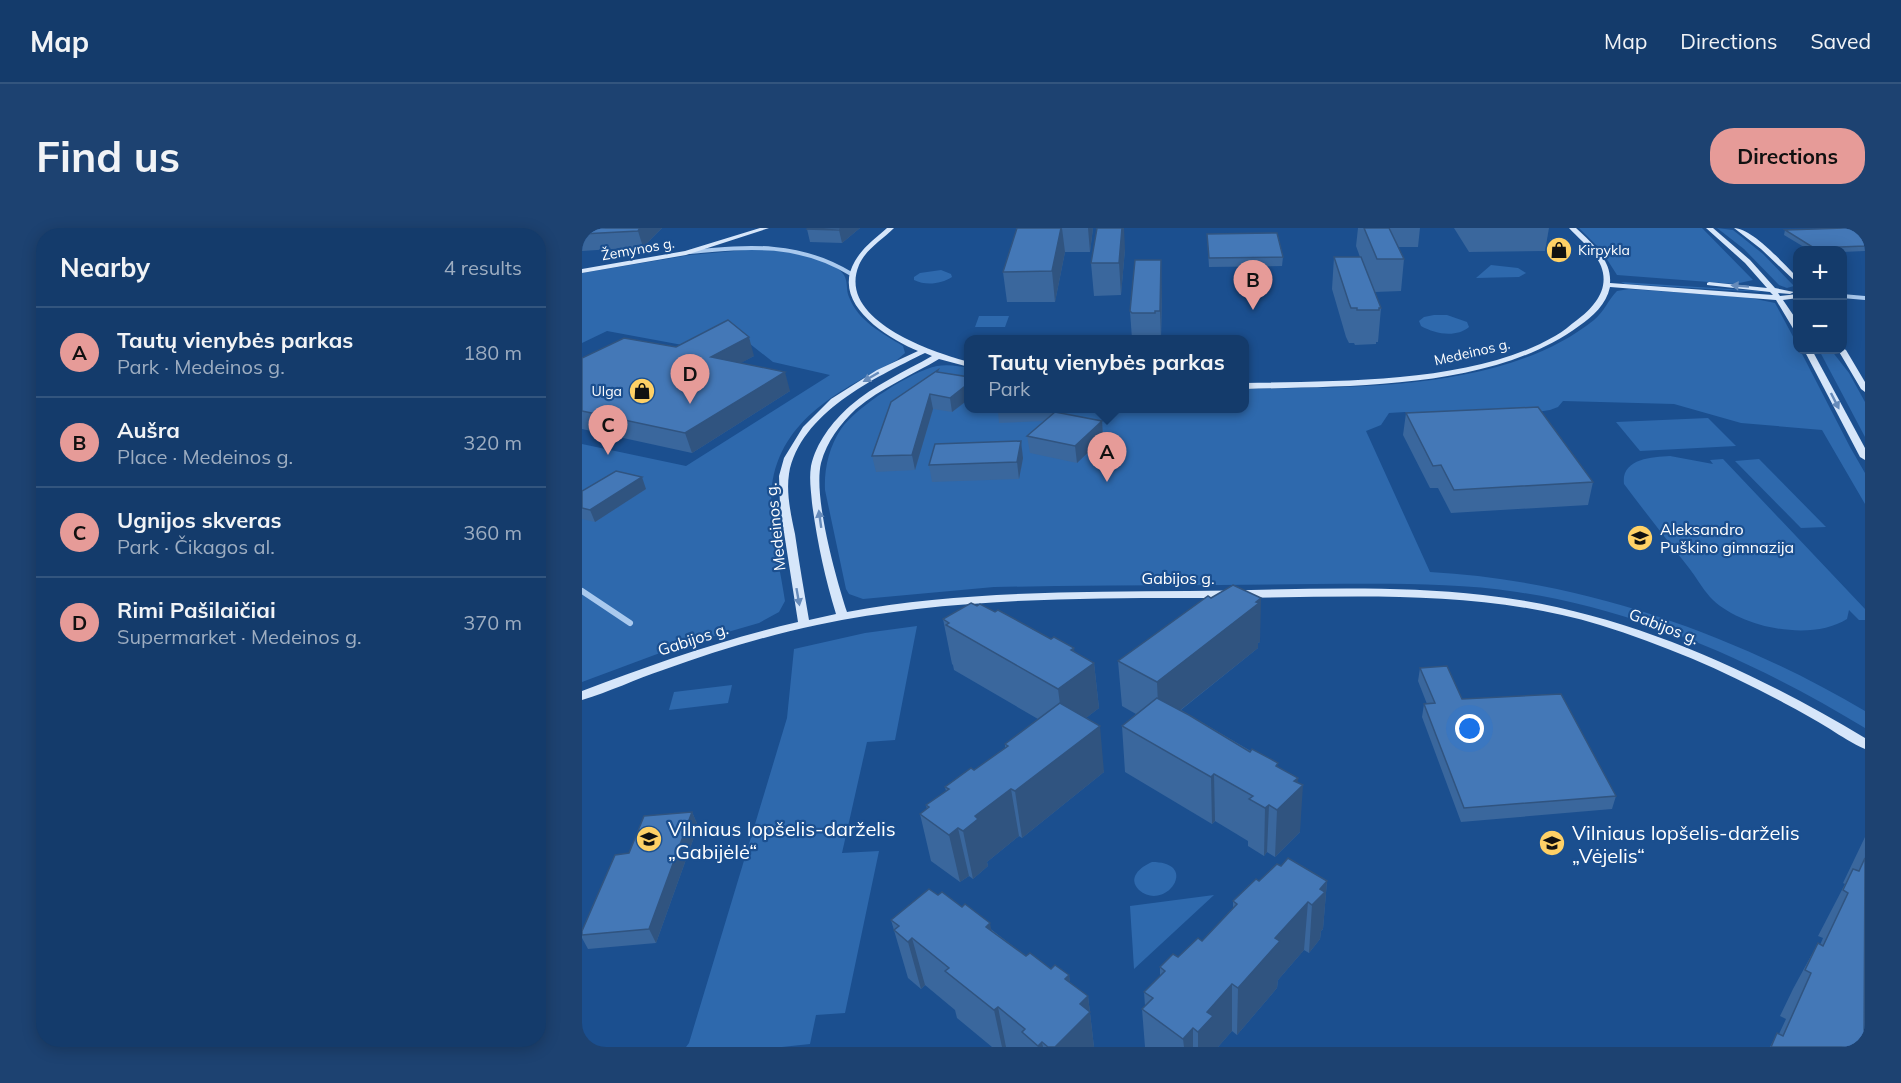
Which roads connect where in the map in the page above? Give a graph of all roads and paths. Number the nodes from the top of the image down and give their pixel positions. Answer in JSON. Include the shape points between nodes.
{"nodes":[{"id":1,"x":766,"y":228,"type":"edge"},
{"id":2,"x":891,"y":228,"type":"edge"},
{"id":3,"x":1572,"y":228,"type":"edge"},
{"id":4,"x":1709,"y":228,"type":"edge"},
{"id":5,"x":1737,"y":228,"type":"edge"},
{"id":6,"x":686,"y":253,"type":"junction"},
{"id":7,"x":582,"y":271,"type":"edge"},
{"id":8,"x":853,"y":275,"type":"junction"},
{"id":9,"x":1793,"y":278,"type":"edge"},
{"id":10,"x":1608,"y":281,"type":"junction"},
{"id":11,"x":1773,"y":289,"type":"junction"},
{"id":12,"x":1793,"y":293,"type":"edge"},
{"id":13,"x":1793,"y":295,"type":"edge"},
{"id":14,"x":1847,"y":296,"type":"edge"},
{"id":15,"x":1865,"y":297,"type":"edge"},
{"id":16,"x":1780,"y":298,"type":"junction"},
{"id":17,"x":1793,"y":322,"type":"edge"},
{"id":18,"x":923,"y":351,"type":"junction"},
{"id":19,"x":1810,"y":354,"type":"edge"},
{"id":20,"x":1844,"y":354,"type":"edge"},
{"id":21,"x":938,"y":356,"type":"junction"},
{"id":22,"x":964,"y":364,"type":"edge"},
{"id":23,"x":1249,"y":386,"type":"edge"},
{"id":24,"x":1865,"y":389,"type":"edge"},
{"id":25,"x":1865,"y":457,"type":"edge"},
{"id":26,"x":582,"y":591,"type":"edge"},
{"id":27,"x":843,"y":617,"type":"junction"},
{"id":28,"x":630,"y":623,"type":"dead end"},
{"id":29,"x":804,"y":624,"type":"junction"},
{"id":30,"x":582,"y":696,"type":"edge"},
{"id":31,"x":1865,"y":744,"type":"edge"}],
"edges":[{"from":1,"to":6,"type":"street","name":"Žemynos g."},
{"from":2,"to":8,"type":"street","via":[[862,257]]},
{"from":3,"to":10,"type":"street","via":[[1599,256]]},
{"from":4,"to":11,"type":"street","via":[[1755,266]]},
{"from":5,"to":9,"type":"street"},
{"from":6,"to":7,"type":"street","name":"Žemynos g."},
{"from":6,"to":8,"type":"street","via":[[790,249],[822,257]]},
{"from":8,"to":18,"type":"street","via":[[855,294],[873,320]]},
{"from":11,"to":10,"type":"street","one_way":true},
{"from":10,"to":16,"type":"street"},
{"from":10,"to":23,"type":"street","name":"Medeinos g.","via":[[1601,302],[1576,326],[1553,340],[1500,361],[1401,380]]},
{"from":11,"to":12,"type":"street"},
{"from":11,"to":16,"type":"street"},
{"from":13,"to":16,"type":"street"},
{"from":14,"to":15,"type":"street"},
{"from":16,"to":17,"type":"street"},
{"from":18,"to":21,"type":"street"},
{"from":18,"to":29,"type":"street","name":"Medeinos g.","one_way":true,"via":[[834,401],[806,429],[789,458],[784,476],[785,507]]},
{"from":19,"to":25,"type":"street","one_way":true},
{"from":20,"to":24,"type":"street"},
{"from":21,"to":22,"type":"street"},
{"from":27,"to":21,"type":"street","one_way":true,"via":[[823,539],[814,472],[819,457],[832,429],[855,406]]},
{"from":26,"to":28,"type":"street"},
{"from":27,"to":29,"type":"street","name":"Gabijos g."},
{"from":27,"to":31,"type":"street","name":"Gabijos g.","via":[[933,604],[1106,594],[1418,592],[1507,601],[1616,625],[1662,642],[1761,684]]},
{"from":29,"to":30,"type":"street","name":"Gabijos g.","via":[[704,651]]}]}
